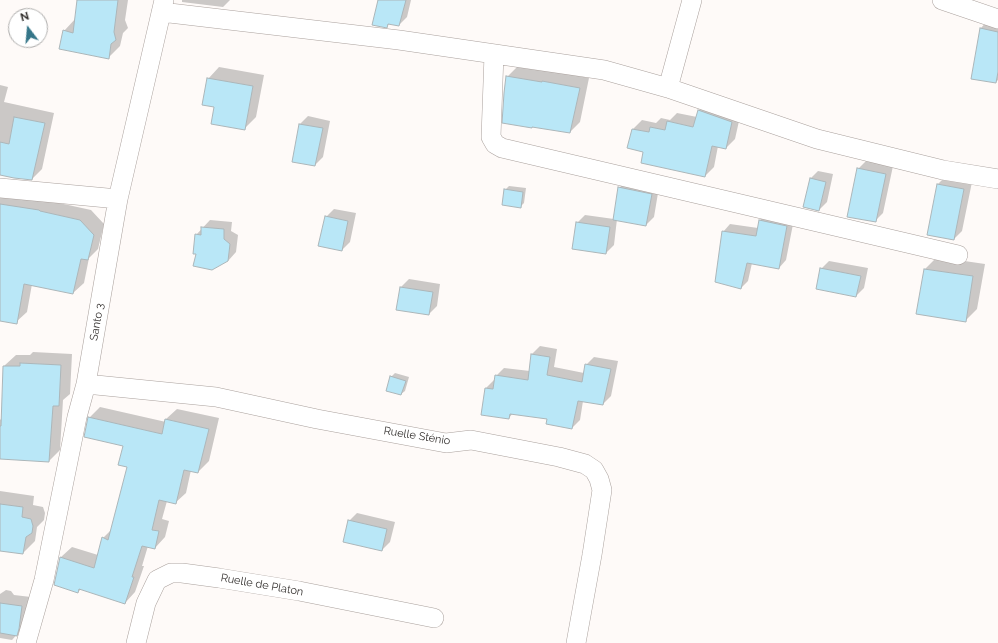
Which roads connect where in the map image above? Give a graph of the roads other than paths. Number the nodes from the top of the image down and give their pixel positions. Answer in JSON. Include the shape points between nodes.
{"nodes":[{"id":1,"x":692,"y":0,"type":"edge"},
{"id":2,"x":942,"y":0,"type":"edge"},
{"id":3,"x":162,"y":6,"type":"edge"},
{"id":4,"x":998,"y":19,"type":"edge"},
{"id":5,"x":494,"y":54,"type":"junction"},
{"id":6,"x":668,"y":88,"type":"junction"},
{"id":7,"x":998,"y":179,"type":"edge"},
{"id":8,"x":0,"y":188,"type":"edge"},
{"id":9,"x":118,"y":199,"type":"junction"},
{"id":10,"x":958,"y":255,"type":"dead end"},
{"id":11,"x":86,"y":384,"type":"junction"},
{"id":12,"x":434,"y":618,"type":"dead end"},
{"id":13,"x":26,"y":643,"type":"edge"},
{"id":14,"x":136,"y":643,"type":"edge"},
{"id":15,"x":576,"y":643,"type":"edge"}],
"edges":[{"from":1,"to":6,"type":"street"},
{"from":2,"to":4,"type":"street"},
{"from":3,"to":5,"type":"street"},
{"from":3,"to":9,"type":"street","name":"Santo 3"},
{"from":5,"to":6,"type":"street","via":[[604,70]]},
{"from":5,"to":10,"type":"street","via":[[491,137],[495,144],[502,148]]},
{"from":6,"to":7,"type":"street","via":[[817,139],[943,170]]},
{"from":8,"to":9,"type":"street"},
{"from":9,"to":11,"type":"street","name":"Santo 3"},
{"from":11,"to":13,"type":"street","name":"Santo 3","via":[[44,580]]},
{"from":11,"to":15,"type":"street","name":"Ruelle Sténio","via":[[216,397],[446,443],[471,440],[585,464],[594,470],[600,479],[602,490]]},
{"from":12,"to":14,"type":"street","name":"Ruelle de Platon","via":[[299,591],[171,573],[157,580],[146,603]]}]}
